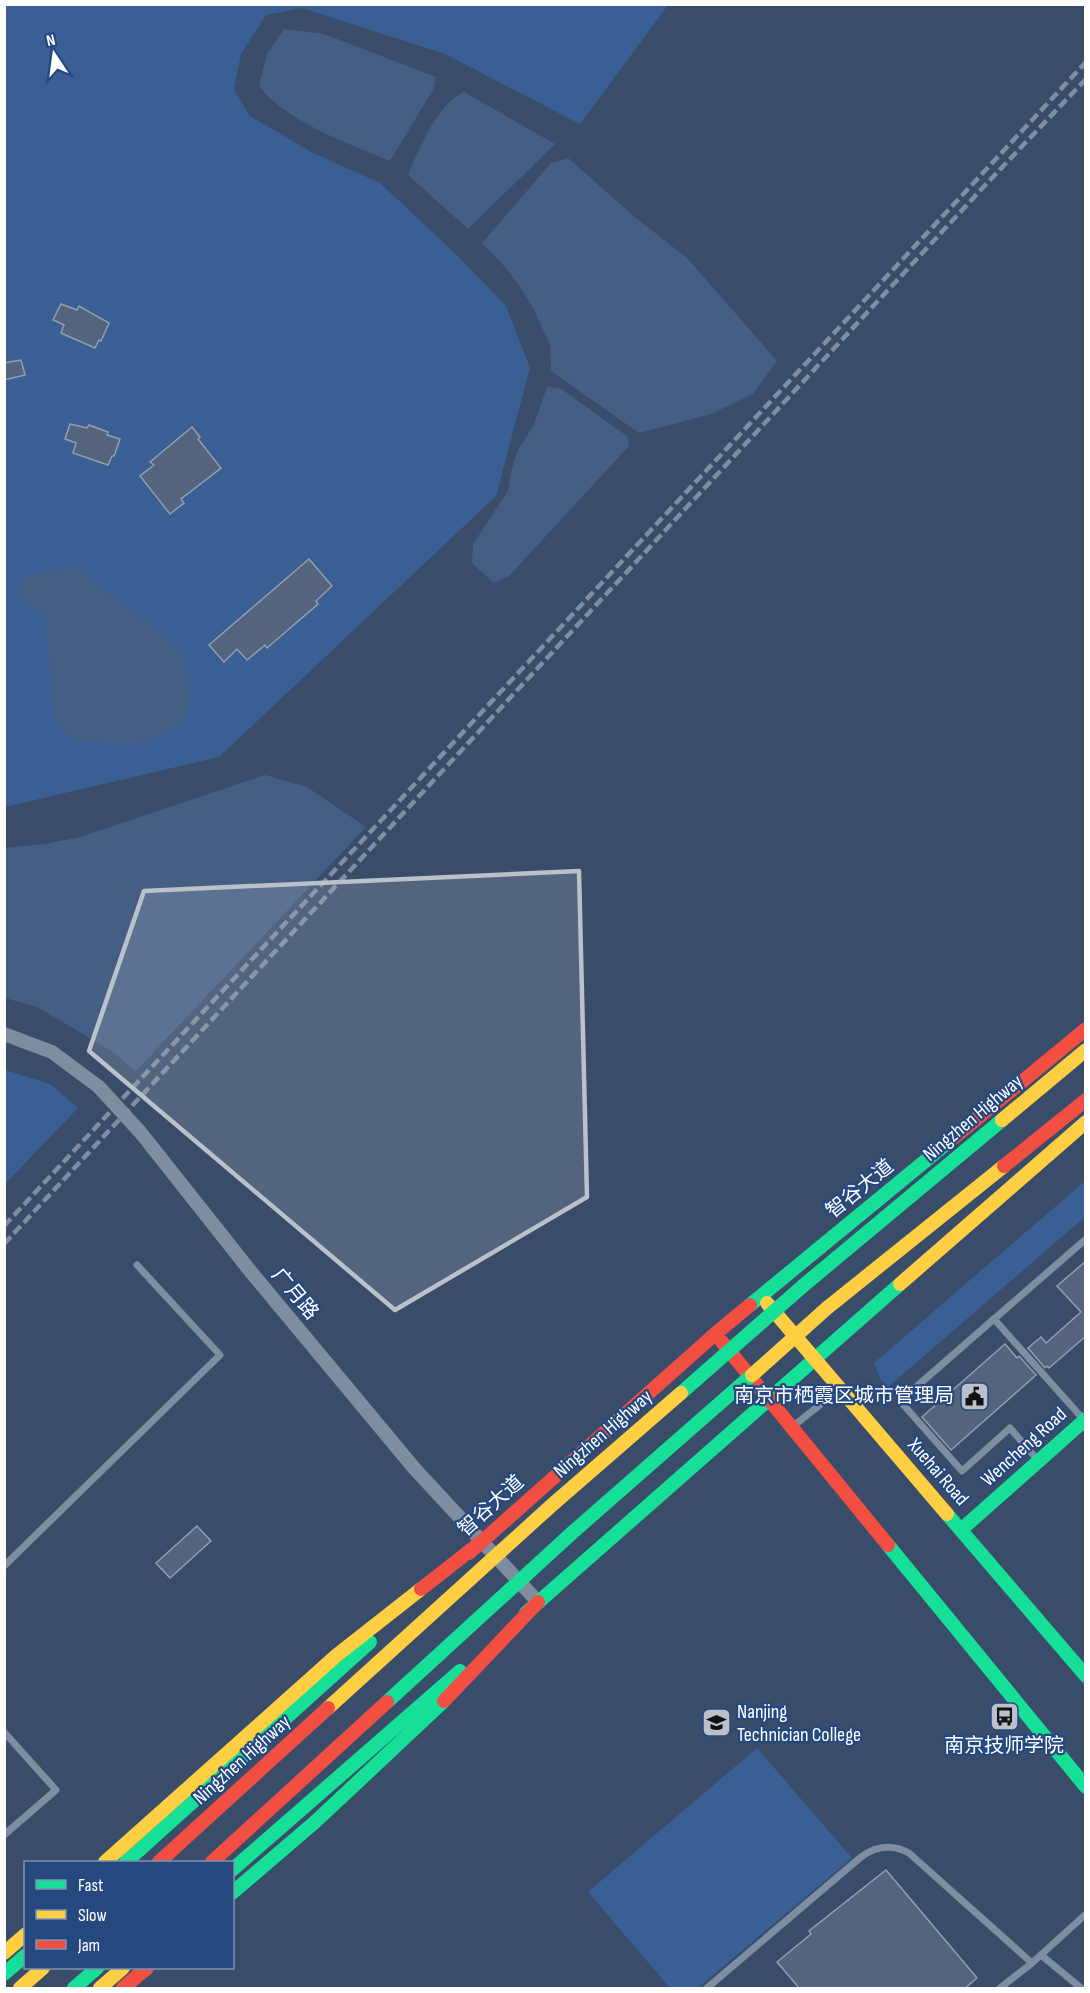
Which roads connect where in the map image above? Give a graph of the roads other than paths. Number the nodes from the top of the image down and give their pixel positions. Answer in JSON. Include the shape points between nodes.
{"nodes":[{"id":1,"x":1086,"y":1029,"type":"edge"},
{"id":2,"x":4,"y":1034,"type":"edge"},
{"id":3,"x":1086,"y":1050,"type":"edge"},
{"id":4,"x":1086,"y":1100,"type":"edge"},
{"id":5,"x":1086,"y":1122,"type":"edge"},
{"id":6,"x":1086,"y":1239,"type":"edge"},
{"id":7,"x":137,"y":1265,"type":"dead end"},
{"id":8,"x":761,"y":1295,"type":"junction"},
{"id":9,"x":994,"y":1319,"type":"junction"},
{"id":10,"x":715,"y":1334,"type":"junction"},
{"id":11,"x":814,"y":1358,"type":"junction"},
{"id":12,"x":840,"y":1389,"type":"junction"},
{"id":13,"x":769,"y":1400,"type":"junction"},
{"id":14,"x":1085,"y":1420,"type":"edge"},
{"id":15,"x":791,"y":1427,"type":"junction"},
{"id":16,"x":1039,"y":1461,"type":"junction"},
{"id":17,"x":962,"y":1529,"type":"junction"},
{"id":18,"x":481,"y":1542,"type":"junction"},
{"id":19,"x":4,"y":1566,"type":"edge"},
{"id":20,"x":538,"y":1602,"type":"junction"},
{"id":21,"x":1086,"y":1676,"type":"edge"},
{"id":22,"x":4,"y":1732,"type":"edge"},
{"id":23,"x":1086,"y":1787,"type":"edge"},
{"id":24,"x":4,"y":1835,"type":"edge"},
{"id":25,"x":107,"y":1861,"type":"edge"},
{"id":26,"x":128,"y":1861,"type":"edge"},
{"id":27,"x":161,"y":1861,"type":"edge"},
{"id":28,"x":214,"y":1861,"type":"edge"},
{"id":29,"x":234,"y":1868,"type":"edge"},
{"id":30,"x":234,"y":1891,"type":"edge"},
{"id":31,"x":1086,"y":1914,"type":"edge"},
{"id":32,"x":24,"y":1936,"type":"edge"},
{"id":33,"x":4,"y":1953,"type":"edge"},
{"id":34,"x":1041,"y":1955,"type":"junction"},
{"id":35,"x":24,"y":1957,"type":"edge"},
{"id":36,"x":1032,"y":1963,"type":"junction"},
{"id":37,"x":42,"y":1969,"type":"edge"},
{"id":38,"x":96,"y":1969,"type":"edge"},
{"id":39,"x":122,"y":1969,"type":"edge"},
{"id":40,"x":146,"y":1969,"type":"edge"},
{"id":41,"x":4,"y":1974,"type":"edge"},
{"id":42,"x":20,"y":1989,"type":"edge"},
{"id":43,"x":74,"y":1989,"type":"edge"},
{"id":44,"x":100,"y":1989,"type":"edge"},
{"id":45,"x":123,"y":1989,"type":"edge"},
{"id":46,"x":707,"y":1989,"type":"edge"},
{"id":47,"x":1000,"y":1989,"type":"edge"},
{"id":48,"x":1082,"y":1989,"type":"edge"}],
"edges":[{"from":1,"to":8,"type":"main road","name":"智谷大道"},
{"from":2,"to":18,"type":"street","name":"广月路","via":[[52,1052],[99,1087],[141,1133],[414,1468]]},
{"from":3,"to":27,"type":"main road","name":"Ningzhen Highway","bridge":true,"via":[[804,1285],[561,1497]]},
{"from":4,"to":28,"type":"main road","bridge":true,"via":[[818,1316],[564,1540]]},
{"from":5,"to":11,"type":"main road"},
{"from":6,"to":9,"type":"lane"},
{"from":7,"to":19,"type":"lane","via":[[220,1355]]},
{"from":8,"to":10,"type":"main road","name":"智谷大道"},
{"from":8,"to":11,"type":"main road","name":"Xuehai Road"},
{"from":9,"to":14,"type":"lane"},
{"from":9,"to":16,"type":"lane","via":[[900,1401],[962,1471],[1010,1428]]},
{"from":10,"to":13,"type":"main road"},
{"from":10,"to":18,"type":"main road","name":"智谷大道"},
{"from":11,"to":12,"type":"main road","name":"Xuehai Road"},
{"from":11,"to":13,"type":"main road"},
{"from":12,"to":15,"type":"lane"},
{"from":12,"to":17,"type":"main road","name":"Xuehai Road"},
{"from":13,"to":15,"type":"main road"},
{"from":13,"to":20,"type":"main road"},
{"from":14,"to":16,"type":"main road","name":"Wencheng Road"},
{"from":15,"to":23,"type":"main road"},
{"from":16,"to":17,"type":"main road","name":"Wencheng Road"},
{"from":17,"to":21,"type":"main road","name":"Xuehai Road"},
{"from":18,"to":20,"type":"street","name":"广月路"},
{"from":18,"to":25,"type":"main road","via":[[337,1655]]},
{"from":18,"to":26,"type":"main road","name":"智谷大道"},
{"from":20,"to":29,"type":"main road"},
{"from":20,"to":30,"type":"main road","via":[[437,1709]]},
{"from":22,"to":24,"type":"lane","via":[[56,1790]]},
{"from":31,"to":34,"type":"lane"},
{"from":32,"to":33,"type":"main road"},
{"from":34,"to":36,"type":"lane"},
{"from":34,"to":48,"type":"lane"},
{"from":35,"to":41,"type":"main road"},
{"from":36,"to":46,"type":"lane","via":[[909,1853],[888,1847],[867,1853]]},
{"from":36,"to":47,"type":"lane"},
{"from":37,"to":42,"type":"main road"},
{"from":38,"to":43,"type":"main road"},
{"from":39,"to":44,"type":"main road"},
{"from":40,"to":45,"type":"main road"}]}
